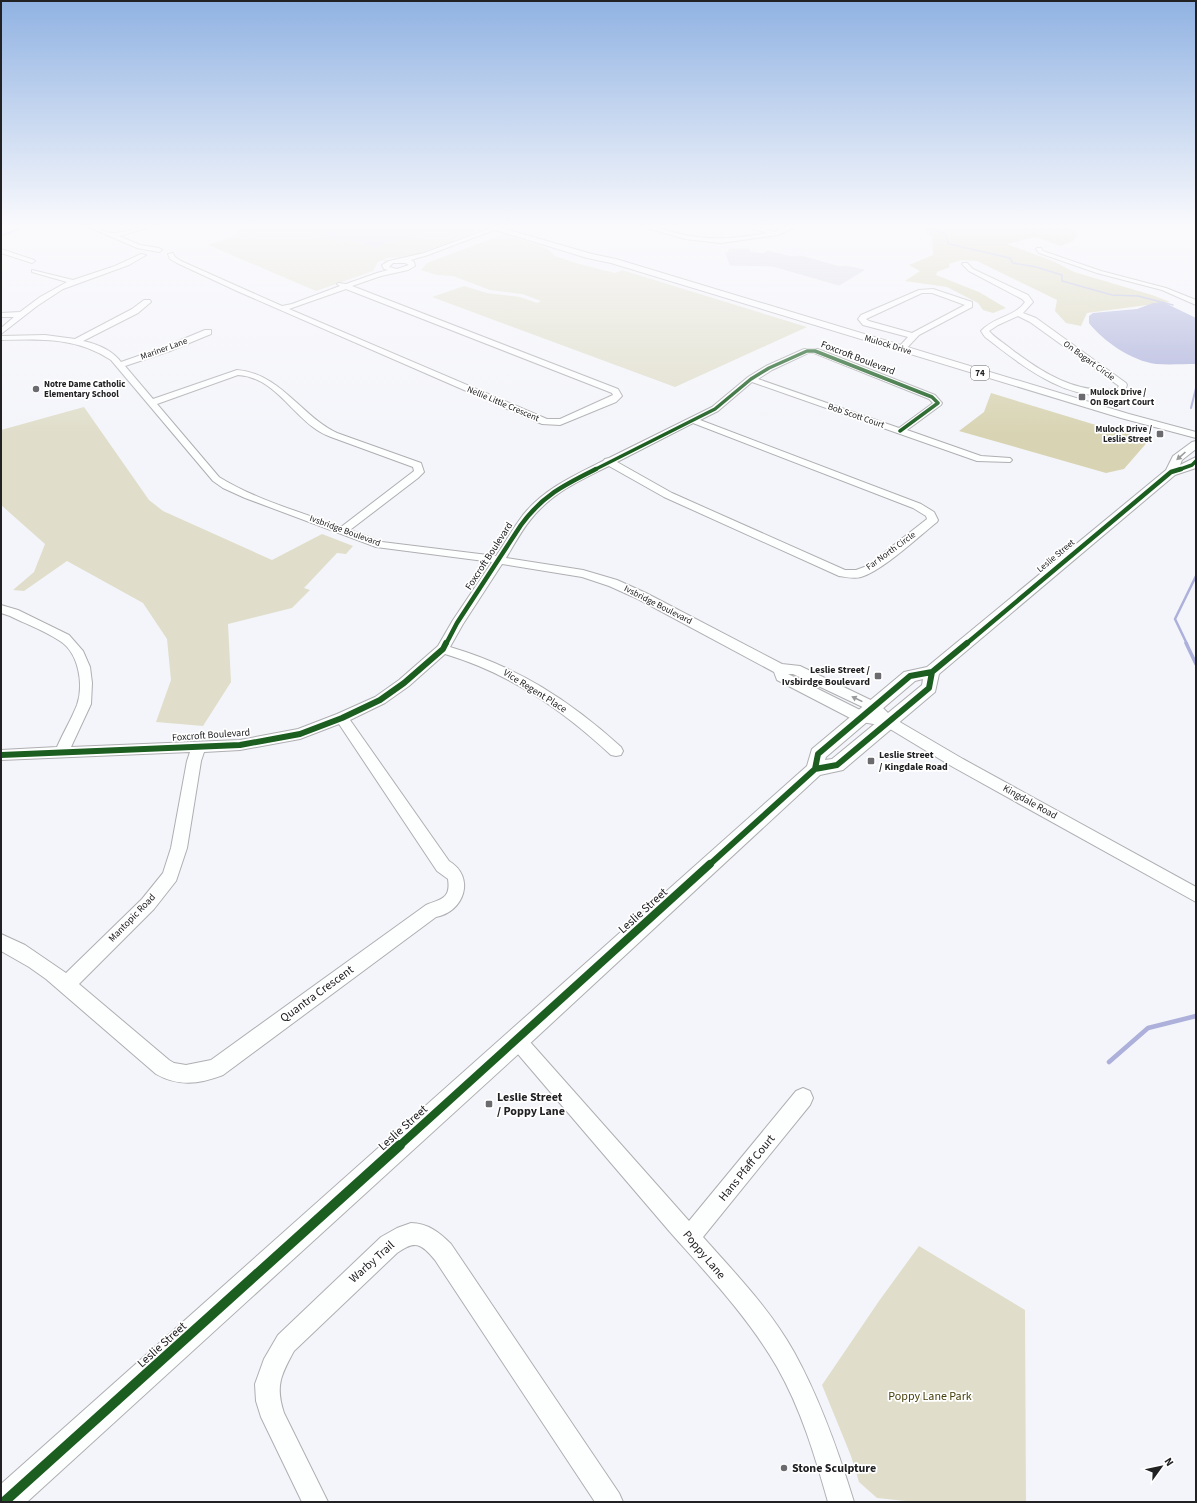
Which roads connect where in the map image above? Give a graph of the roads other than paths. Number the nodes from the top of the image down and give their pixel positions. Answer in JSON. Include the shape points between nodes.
{"nodes":[{"id":1,"x":50,"y":294,"type":"edge"},
{"id":2,"x":251,"y":294,"type":"edge"},
{"id":3,"x":322,"y":294,"type":"edge"},
{"id":4,"x":366,"y":294,"type":"edge"},
{"id":5,"x":723,"y":294,"type":"edge"},
{"id":6,"x":914,"y":294,"type":"edge"},
{"id":7,"x":942,"y":294,"type":"edge"},
{"id":8,"x":1019,"y":294,"type":"edge"},
{"id":9,"x":1176,"y":294,"type":"edge"},
{"id":10,"x":146,"y":302,"type":"dead end"},
{"id":11,"x":1196,"y":303,"type":"edge"},
{"id":12,"x":282,"y":308,"type":"junction"},
{"id":13,"x":1018,"y":313,"type":"junction"},
{"id":14,"x":21,"y":314,"type":"junction"},
{"id":15,"x":1,"y":315,"type":"edge"},
{"id":16,"x":1,"y":332,"type":"edge"},
{"id":17,"x":208,"y":332,"type":"dead end"},
{"id":18,"x":914,"y":336,"type":"junction"},
{"id":19,"x":1,"y":338,"type":"edge"},
{"id":20,"x":76,"y":341,"type":"junction"},
{"id":21,"x":901,"y":349,"type":"junction"},
{"id":22,"x":119,"y":365,"type":"junction"},
{"id":23,"x":751,"y":379,"type":"junction"},
{"id":24,"x":1066,"y":386,"type":"junction"},
{"id":25,"x":1059,"y":396,"type":"junction"},
{"id":26,"x":151,"y":403,"type":"junction"},
{"id":27,"x":1125,"y":416,"type":"junction"},
{"id":28,"x":693,"y":420,"type":"junction"},
{"id":29,"x":900,"y":431,"type":"junction"},
{"id":30,"x":1196,"y":435,"type":"edge"},
{"id":31,"x":1196,"y":442,"type":"edge"},
{"id":32,"x":1007,"y":460,"type":"dead end"},
{"id":33,"x":1196,"y":461,"type":"edge"},
{"id":34,"x":608,"y":462,"type":"junction"},
{"id":35,"x":1171,"y":472,"type":"junction"},
{"id":36,"x":342,"y":531,"type":"junction"},
{"id":37,"x":499,"y":560,"type":"junction"},
{"id":38,"x":1,"y":609,"type":"edge"},
{"id":39,"x":443,"y":648,"type":"junction"},
{"id":40,"x":932,"y":672,"type":"junction"},
{"id":41,"x":867,"y":712,"type":"junction"},
{"id":42,"x":342,"y":718,"type":"junction"},
{"id":43,"x":888,"y":722,"type":"junction"},
{"id":44,"x":199,"y":747,"type":"junction"},
{"id":45,"x":616,"y":751,"type":"dead end"},
{"id":46,"x":62,"y":752,"type":"junction"},
{"id":47,"x":1,"y":754,"type":"edge"},
{"id":48,"x":815,"y":770,"type":"junction"},
{"id":49,"x":1196,"y":895,"type":"edge"},
{"id":50,"x":1,"y":942,"type":"edge"},
{"id":51,"x":67,"y":984,"type":"junction"},
{"id":52,"x":517,"y":1040,"type":"junction"},
{"id":53,"x":803,"y":1098,"type":"dead end"},
{"id":54,"x":689,"y":1237,"type":"junction"},
{"id":55,"x":4,"y":1502,"type":"edge"},
{"id":56,"x":315,"y":1502,"type":"edge"},
{"id":57,"x":610,"y":1502,"type":"edge"},
{"id":58,"x":842,"y":1502,"type":"edge"}],
"edges":[{"from":1,"to":14,"type":"street"},
{"from":2,"to":12,"type":"street","name":"Nellie Little Crescent"},
{"from":3,"to":12,"type":"street","via":[[294,306]]},
{"from":4,"to":12,"type":"street","name":"Nellie Little Crescent","via":[[615,391],[618,396],[563,422],[545,422]]},
{"from":5,"to":21,"type":"main road","name":"Mulock Drive","number":"74"},
{"from":6,"to":18,"type":"street","via":[[862,319],[866,323]]},
{"from":7,"to":18,"type":"street","via":[[969,304],[968,307]]},
{"from":8,"to":13,"type":"street","via":[[1030,302]]},
{"from":9,"to":11,"type":"street"},
{"from":10,"to":20,"type":"street","via":[[135,311]]},
{"from":13,"to":24,"type":"street","name":"On Bogart Circle","via":[[993,324],[985,331],[1044,376]]},
{"from":13,"to":24,"type":"street","name":"On Bogart Circle","via":[[1033,320],[1061,340],[1123,385],[1123,388],[1116,392],[1100,392]]},
{"from":14,"to":15,"type":"street"},
{"from":14,"to":16,"type":"street"},
{"from":17,"to":22,"type":"street","name":"Mariner Lane"},
{"from":18,"to":21,"type":"street"},
{"from":19,"to":20,"type":"street","name":"Ivsbridge Boulevard"},
{"from":20,"to":22,"type":"street","name":"Ivsbridge Boulevard","via":[[107,353]]},
{"from":21,"to":25,"type":"main road","name":"Mulock Drive","number":"74"},
{"from":22,"to":26,"type":"street","name":"Ivsbridge Boulevard"},
{"from":23,"to":28,"type":"street","name":"Foxcroft Boulevard","via":[[722,404]]},
{"from":23,"to":29,"type":"street","name":"Bob Scott Court"},
{"from":23,"to":29,"type":"street","name":"Foxcroft Boulevard","via":[[807,351],[815,351],[932,397],[938,403]]},
{"from":24,"to":25,"type":"street"},
{"from":25,"to":27,"type":"main road","name":"Mulock Drive","number":"74"},
{"from":26,"to":36,"type":"street","name":"Ivsbridge Boulevard","via":[[222,483],[249,496]]},
{"from":26,"to":36,"type":"street","via":[[238,372],[248,372],[273,387],[322,429],[418,465],[419,472],[415,476]]},
{"from":27,"to":30,"type":"main road","name":"Mulock Drive","number":"74"},
{"from":27,"to":31,"type":"main road","name":"Mulock Drive","number":"74"},
{"from":28,"to":34,"type":"street","name":"Foxcroft Boulevard"},
{"from":28,"to":34,"type":"street","name":"Far North Circle","via":[[918,506],[930,514],[933,520],[871,568],[858,574],[844,573],[668,495]]},
{"from":29,"to":32,"type":"street","name":"Bob Scott Court","via":[[980,459]]},
{"from":31,"to":35,"type":"main road","name":"Leslie Street","one_way":true,"via":[[1177,458]]},
{"from":33,"to":35,"type":"main road","name":"Leslie Street","via":[[1192,465]]},
{"from":34,"to":37,"type":"street","name":"Foxcroft Boulevard","via":[[561,486],[544,498],[530,512]]},
{"from":35,"to":40,"type":"main road","name":"Leslie Street"},
{"from":36,"to":37,"type":"street","name":"Ivsbridge Boulevard","via":[[380,545]]},
{"from":37,"to":39,"type":"street","name":"Foxcroft Boulevard"},
{"from":37,"to":41,"type":"street","name":"Ivsbridge Boulevard","via":[[583,574],[613,583],[780,669],[782,677]]},
{"from":38,"to":46,"type":"street","via":[[65,638],[77,650],[84,667],[84,704]]},
{"from":39,"to":42,"type":"street","name":"Foxcroft Boulevard","via":[[404,683],[380,700]]},
{"from":39,"to":45,"type":"street","name":"Vice Regent Place","via":[[497,668],[535,689],[584,722]]},
{"from":40,"to":41,"type":"main road","name":"Leslie Street","via":[[910,676]]},
{"from":40,"to":43,"type":"main road","via":[[929,688]]},
{"from":41,"to":43,"type":"street","name":"Kingdale Road"},
{"from":41,"to":48,"type":"main road","name":"Leslie Street","via":[[818,754]]},
{"from":42,"to":44,"type":"street","name":"Foxcroft Boulevard","via":[[300,734],[240,745]]},
{"from":42,"to":51,"type":"street","name":"Quantra Crescent","via":[[442,866],[455,876],[456,893],[451,901],[443,908],[432,910],[216,1068],[196,1074],[183,1074],[162,1066]]},
{"from":43,"to":48,"type":"main road","via":[[837,766]]},
{"from":43,"to":49,"type":"street","name":"Kingdale Road"},
{"from":44,"to":46,"type":"street","name":"Foxcroft Boulevard"},
{"from":44,"to":51,"type":"street","name":"Mantopic Road","via":[[194,761],[179,848],[170,876],[148,904]]},
{"from":46,"to":47,"type":"street","name":"Foxcroft Boulevard"},
{"from":48,"to":52,"type":"main road","name":"Leslie Street"},
{"from":50,"to":51,"type":"street","name":"Quantra Crescent"},
{"from":52,"to":54,"type":"street","name":"Poppy Lane"},
{"from":52,"to":55,"type":"main road","name":"Leslie Street"},
{"from":53,"to":54,"type":"street","name":"Hans Pfaff Court"},
{"from":54,"to":58,"type":"street","name":"Poppy Lane","via":[[749,1308],[785,1360],[818,1429]]},
{"from":56,"to":57,"type":"street","name":"Warby Trail","via":[[269,1406],[267,1384],[272,1367],[286,1343],[389,1245],[399,1238],[424,1234],[443,1252]]}]}
